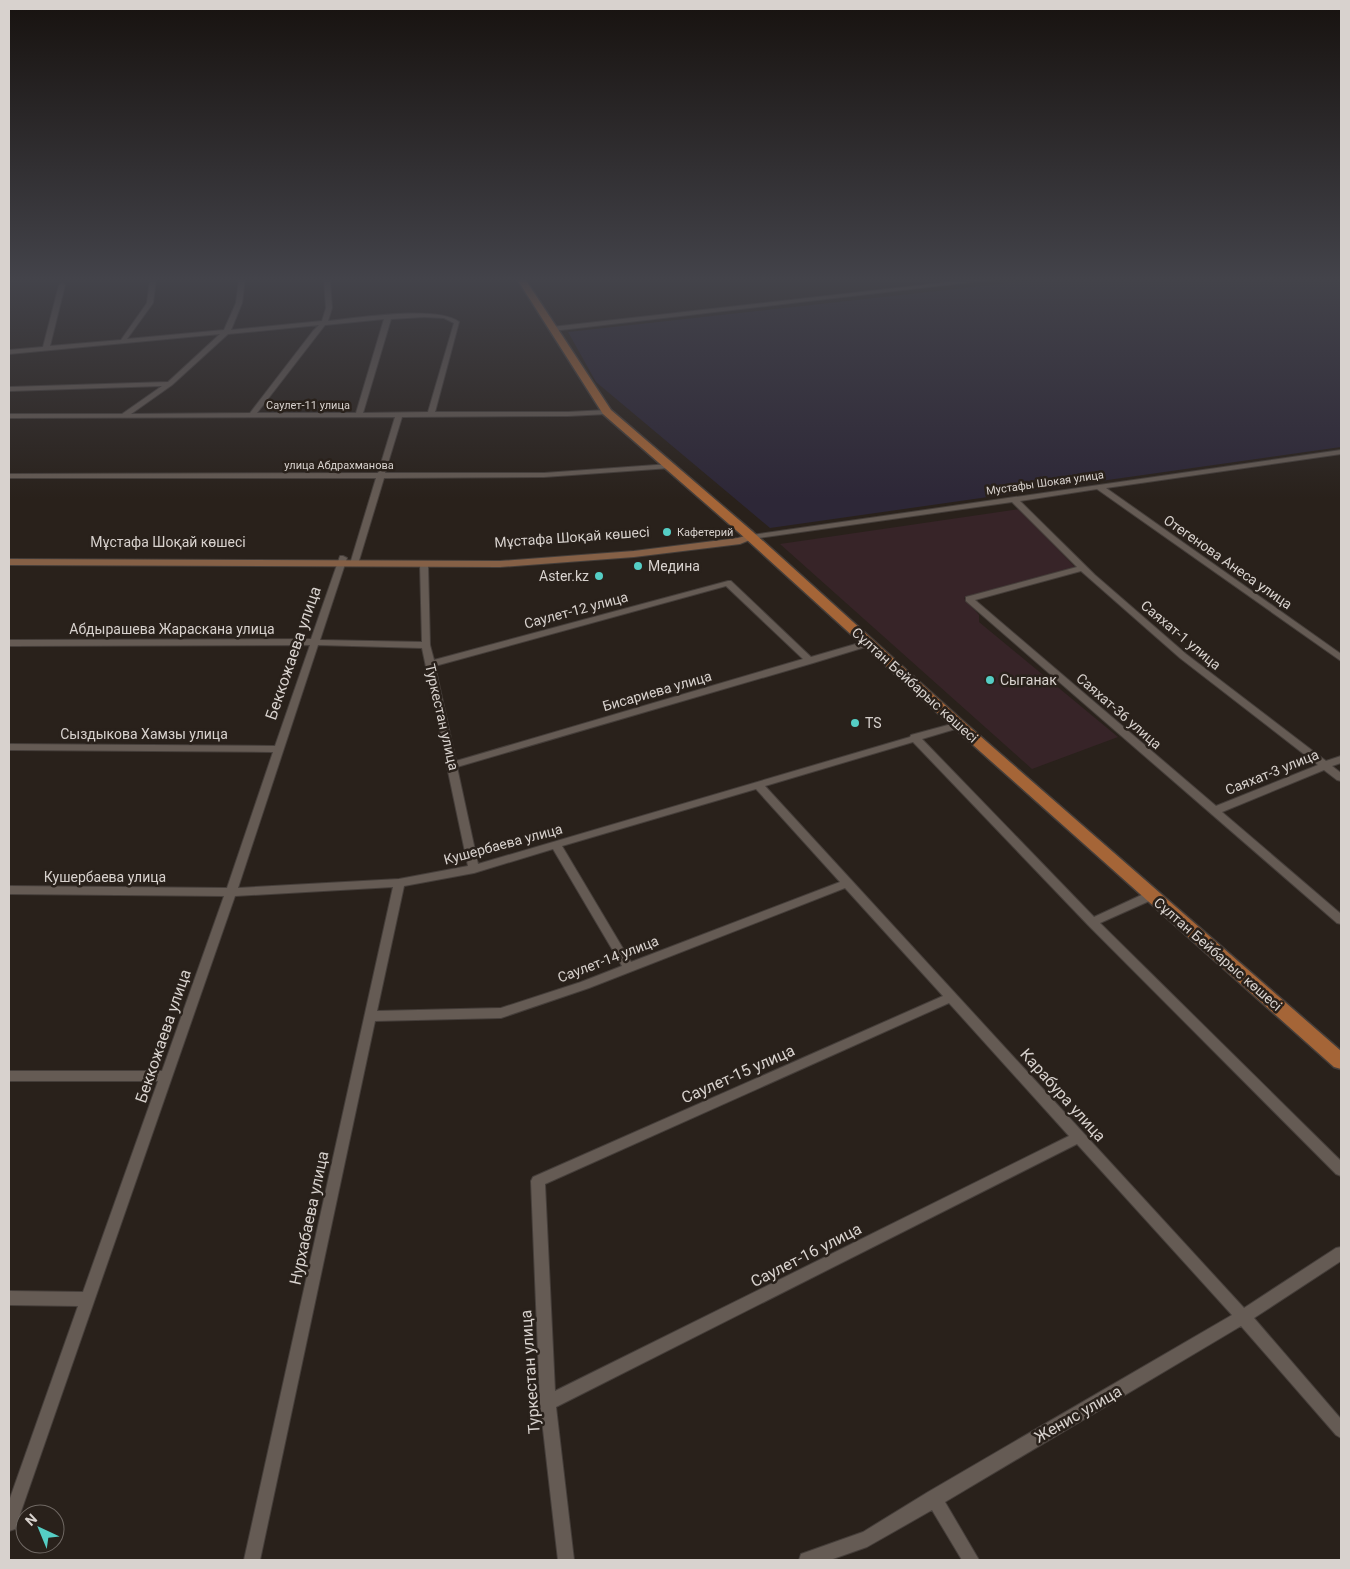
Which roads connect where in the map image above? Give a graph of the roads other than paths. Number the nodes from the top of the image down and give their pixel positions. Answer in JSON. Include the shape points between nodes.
{"nodes":[{"id":1,"x":204,"y":352,"type":"edge"},
{"id":2,"x":300,"y":352,"type":"edge"},
{"id":3,"x":378,"y":352,"type":"edge"},
{"id":4,"x":449,"y":352,"type":"edge"},
{"id":5,"x":567,"y":352,"type":"edge"},
{"id":6,"x":170,"y":384,"type":"junction"},
{"id":7,"x":9,"y":389,"type":"edge"},
{"id":8,"x":607,"y":412,"type":"junction"},
{"id":9,"x":431,"y":414,"type":"junction"},
{"id":10,"x":359,"y":415,"type":"junction"},
{"id":11,"x":399,"y":415,"type":"junction"},
{"id":12,"x":9,"y":416,"type":"edge"},
{"id":13,"x":123,"y":416,"type":"junction"},
{"id":14,"x":251,"y":416,"type":"junction"},
{"id":15,"x":1341,"y":452,"type":"edge"},
{"id":16,"x":670,"y":466,"type":"junction"},
{"id":17,"x":9,"y":476,"type":"edge"},
{"id":18,"x":383,"y":476,"type":"junction"},
{"id":19,"x":1099,"y":487,"type":"junction"},
{"id":20,"x":1014,"y":499,"type":"junction"},
{"id":21,"x":752,"y":537,"type":"junction"},
{"id":22,"x":9,"y":556,"type":"edge"},
{"id":23,"x":349,"y":561,"type":"junction"},
{"id":24,"x":9,"y":562,"type":"edge"},
{"id":25,"x":424,"y":564,"type":"junction"},
{"id":26,"x":1083,"y":568,"type":"junction"},
{"id":27,"x":314,"y":642,"type":"junction"},
{"id":28,"x":9,"y":643,"type":"edge"},
{"id":29,"x":426,"y":644,"type":"junction"},
{"id":30,"x":869,"y":644,"type":"junction"},
{"id":31,"x":1341,"y":658,"type":"edge"},
{"id":32,"x":810,"y":661,"type":"junction"},
{"id":33,"x":431,"y":664,"type":"junction"},
{"id":34,"x":959,"y":725,"type":"junction"},
{"id":35,"x":914,"y":737,"type":"junction"},
{"id":36,"x":9,"y":747,"type":"edge"},
{"id":37,"x":278,"y":748,"type":"junction"},
{"id":38,"x":1341,"y":759,"type":"edge"},
{"id":39,"x":453,"y":765,"type":"junction"},
{"id":40,"x":1325,"y":766,"type":"junction"},
{"id":41,"x":1341,"y":778,"type":"edge"},
{"id":42,"x":758,"y":785,"type":"junction"},
{"id":43,"x":1214,"y":811,"type":"junction"},
{"id":44,"x":556,"y":845,"type":"junction"},
{"id":45,"x":474,"y":869,"type":"junction"},
{"id":46,"x":399,"y":883,"type":"junction"},
{"id":47,"x":848,"y":883,"type":"junction"},
{"id":48,"x":9,"y":890,"type":"edge"},
{"id":49,"x":230,"y":892,"type":"junction"},
{"id":50,"x":1152,"y":895,"type":"junction"},
{"id":51,"x":1341,"y":920,"type":"edge"},
{"id":52,"x":1092,"y":922,"type":"junction"},
{"id":53,"x":629,"y":968,"type":"junction"},
{"id":54,"x":951,"y":997,"type":"junction"},
{"id":55,"x":370,"y":1016,"type":"junction"},
{"id":56,"x":1341,"y":1062,"type":"edge"},
{"id":57,"x":9,"y":1076,"type":"edge"},
{"id":58,"x":166,"y":1076,"type":"junction"},
{"id":59,"x":1079,"y":1137,"type":"junction"},
{"id":60,"x":1341,"y":1170,"type":"edge"},
{"id":61,"x":538,"y":1181,"type":"joint"},
{"id":62,"x":1341,"y":1252,"type":"edge"},
{"id":63,"x":9,"y":1298,"type":"edge"},
{"id":64,"x":88,"y":1299,"type":"junction"},
{"id":65,"x":1243,"y":1317,"type":"junction"},
{"id":66,"x":548,"y":1403,"type":"junction"},
{"id":67,"x":1341,"y":1430,"type":"edge"},
{"id":68,"x":934,"y":1498,"type":"junction"},
{"id":69,"x":9,"y":1523,"type":"edge"},
{"id":70,"x":252,"y":1560,"type":"edge"},
{"id":71,"x":566,"y":1560,"type":"edge"},
{"id":72,"x":807,"y":1560,"type":"edge"},
{"id":73,"x":971,"y":1560,"type":"edge"}],
"edges":[{"from":1,"to":6,"type":"street"},
{"from":2,"to":14,"type":"street"},
{"from":3,"to":10,"type":"street"},
{"from":4,"to":9,"type":"street"},
{"from":5,"to":8,"type":"main road","name":"Сұлтан Бейбарыс көшесі"},
{"from":6,"to":7,"type":"street"},
{"from":6,"to":13,"type":"street"},
{"from":8,"to":9,"type":"street","name":"Саулет-11 улица"},
{"from":8,"to":16,"type":"main road","name":"Сұлтан Бейбарыс көшесі"},
{"from":9,"to":11,"type":"street","name":"Саулет-11 улица"},
{"from":10,"to":11,"type":"street","name":"Саулет-11 улица"},
{"from":10,"to":14,"type":"street","name":"Саулет-11 улица"},
{"from":11,"to":18,"type":"street","name":"Беккожаева улица"},
{"from":12,"to":13,"type":"street","name":"Саулет-11 улица"},
{"from":13,"to":14,"type":"street","name":"Саулет-11 улица"},
{"from":15,"to":19,"type":"street","name":"Мустафы Шокая улица"},
{"from":16,"to":18,"type":"street","name":"улица Абдрахманова","via":[[571,474]]},
{"from":16,"to":21,"type":"main road","name":"Сұлтан Бейбарыс көшесі"},
{"from":17,"to":18,"type":"street","name":"улица Абдрахманова"},
{"from":18,"to":23,"type":"street","name":"Беккожаева улица"},
{"from":19,"to":20,"type":"street","name":"Мустафы Шокая улица"},
{"from":19,"to":31,"type":"street","name":"Отегенова Анеса улица"},
{"from":20,"to":21,"type":"street","name":"Мустафы Шокая улица"},
{"from":20,"to":26,"type":"street","name":"Саяхат-1 улица"},
{"from":21,"to":23,"type":"street","name":"Мұстафа Шоқай көшесі","via":[[500,558]]},
{"from":21,"to":25,"type":"street","name":"Мұстафа Шоқай көшесі","via":[[634,554],[500,564]]},
{"from":21,"to":30,"type":"main road","name":"Сұлтан Бейбарыс көшесі"},
{"from":22,"to":23,"type":"street","name":"Мұстафа Шоқай көшесі"},
{"from":23,"to":24,"type":"street","name":"Мұстафа Шоқай көшесі"},
{"from":23,"to":25,"type":"street","name":"Мұстафа Шоқай көшесі"},
{"from":23,"to":27,"type":"street","name":"Беккожаева улица"},
{"from":25,"to":29,"type":"street","name":"Туркестан улица"},
{"from":26,"to":40,"type":"street","name":"Саяхат-1 улица","via":[[1183,656]]},
{"from":26,"to":43,"type":"street","name":"Саяхат-36 улица","via":[[969,599]]},
{"from":27,"to":28,"type":"street","name":"Абдырашева Жараскана улица"},
{"from":27,"to":29,"type":"street","name":"Абдырашева Жараскана улица"},
{"from":27,"to":37,"type":"street","name":"Беккожаева улица"},
{"from":29,"to":33,"type":"street","name":"Туркестан улица"},
{"from":30,"to":32,"type":"street","name":"Бисариева улица"},
{"from":30,"to":34,"type":"main road","name":"Сұлтан Бейбарыс көшесі"},
{"from":32,"to":33,"type":"street","name":"Саулет-12 улица","via":[[728,583]]},
{"from":32,"to":39,"type":"street","name":"Бисариева улица"},
{"from":33,"to":39,"type":"street","name":"Туркестан улица"},
{"from":34,"to":35,"type":"street","name":"Кушербаева улица"},
{"from":34,"to":50,"type":"main road","name":"Сұлтан Бейбарыс көшесі"},
{"from":35,"to":42,"type":"street","name":"Кушербаева улица"},
{"from":35,"to":52,"type":"street"},
{"from":36,"to":37,"type":"street","name":"Сыздыкова Хамзы улица"},
{"from":37,"to":49,"type":"street","name":"Беккожаева улица"},
{"from":38,"to":40,"type":"street","name":"Саяхат-3 улица"},
{"from":39,"to":45,"type":"street","name":"Туркестан улица"},
{"from":40,"to":41,"type":"street","name":"Саяхат-1 улица"},
{"from":40,"to":43,"type":"street","name":"Саяхат-3 улица"},
{"from":42,"to":44,"type":"street","name":"Кушербаева улица"},
{"from":42,"to":47,"type":"street","name":"Карабура улица"},
{"from":43,"to":51,"type":"street","name":"Саяхат-36 улица"},
{"from":44,"to":45,"type":"street","name":"Кушербаева улица"},
{"from":44,"to":53,"type":"street"},
{"from":45,"to":46,"type":"street","name":"Кушербаева улица"},
{"from":46,"to":49,"type":"street","name":"Кушербаева улица"},
{"from":46,"to":55,"type":"street","name":"Нурхабаева улица"},
{"from":47,"to":53,"type":"street","name":"Саулет-14 улица"},
{"from":47,"to":54,"type":"street","name":"Карабура улица"},
{"from":48,"to":49,"type":"street","name":"Кушербаева улица"},
{"from":49,"to":58,"type":"street","name":"Беккожаева улица"},
{"from":50,"to":52,"type":"street"},
{"from":50,"to":56,"type":"main road","name":"Сұлтан Бейбарыс көшесі"},
{"from":52,"to":60,"type":"street"},
{"from":53,"to":55,"type":"street","name":"Саулет-14 улица","via":[[501,1014]]},
{"from":54,"to":59,"type":"street","name":"Карабура улица"},
{"from":54,"to":61,"type":"street","name":"Саулет-15 улица"},
{"from":55,"to":70,"type":"street","name":"Нурхабаева улица"},
{"from":57,"to":58,"type":"street"},
{"from":58,"to":64,"type":"street","name":"Беккожаева улица"},
{"from":59,"to":65,"type":"street","name":"Карабура улица"},
{"from":59,"to":66,"type":"street","name":"Саулет-16 улица"},
{"from":61,"to":66,"type":"street","name":"Туркестан улица"},
{"from":62,"to":65,"type":"street","name":"Женис улица"},
{"from":63,"to":64,"type":"street"},
{"from":64,"to":69,"type":"street","name":"Беккожаева улица"},
{"from":65,"to":67,"type":"street","name":"Карабура улица"},
{"from":65,"to":68,"type":"street","name":"Женис улица"},
{"from":66,"to":71,"type":"street","name":"Туркестан улица"},
{"from":68,"to":72,"type":"street","name":"Женис улица","via":[[867,1539]]},
{"from":68,"to":73,"type":"street"}]}
